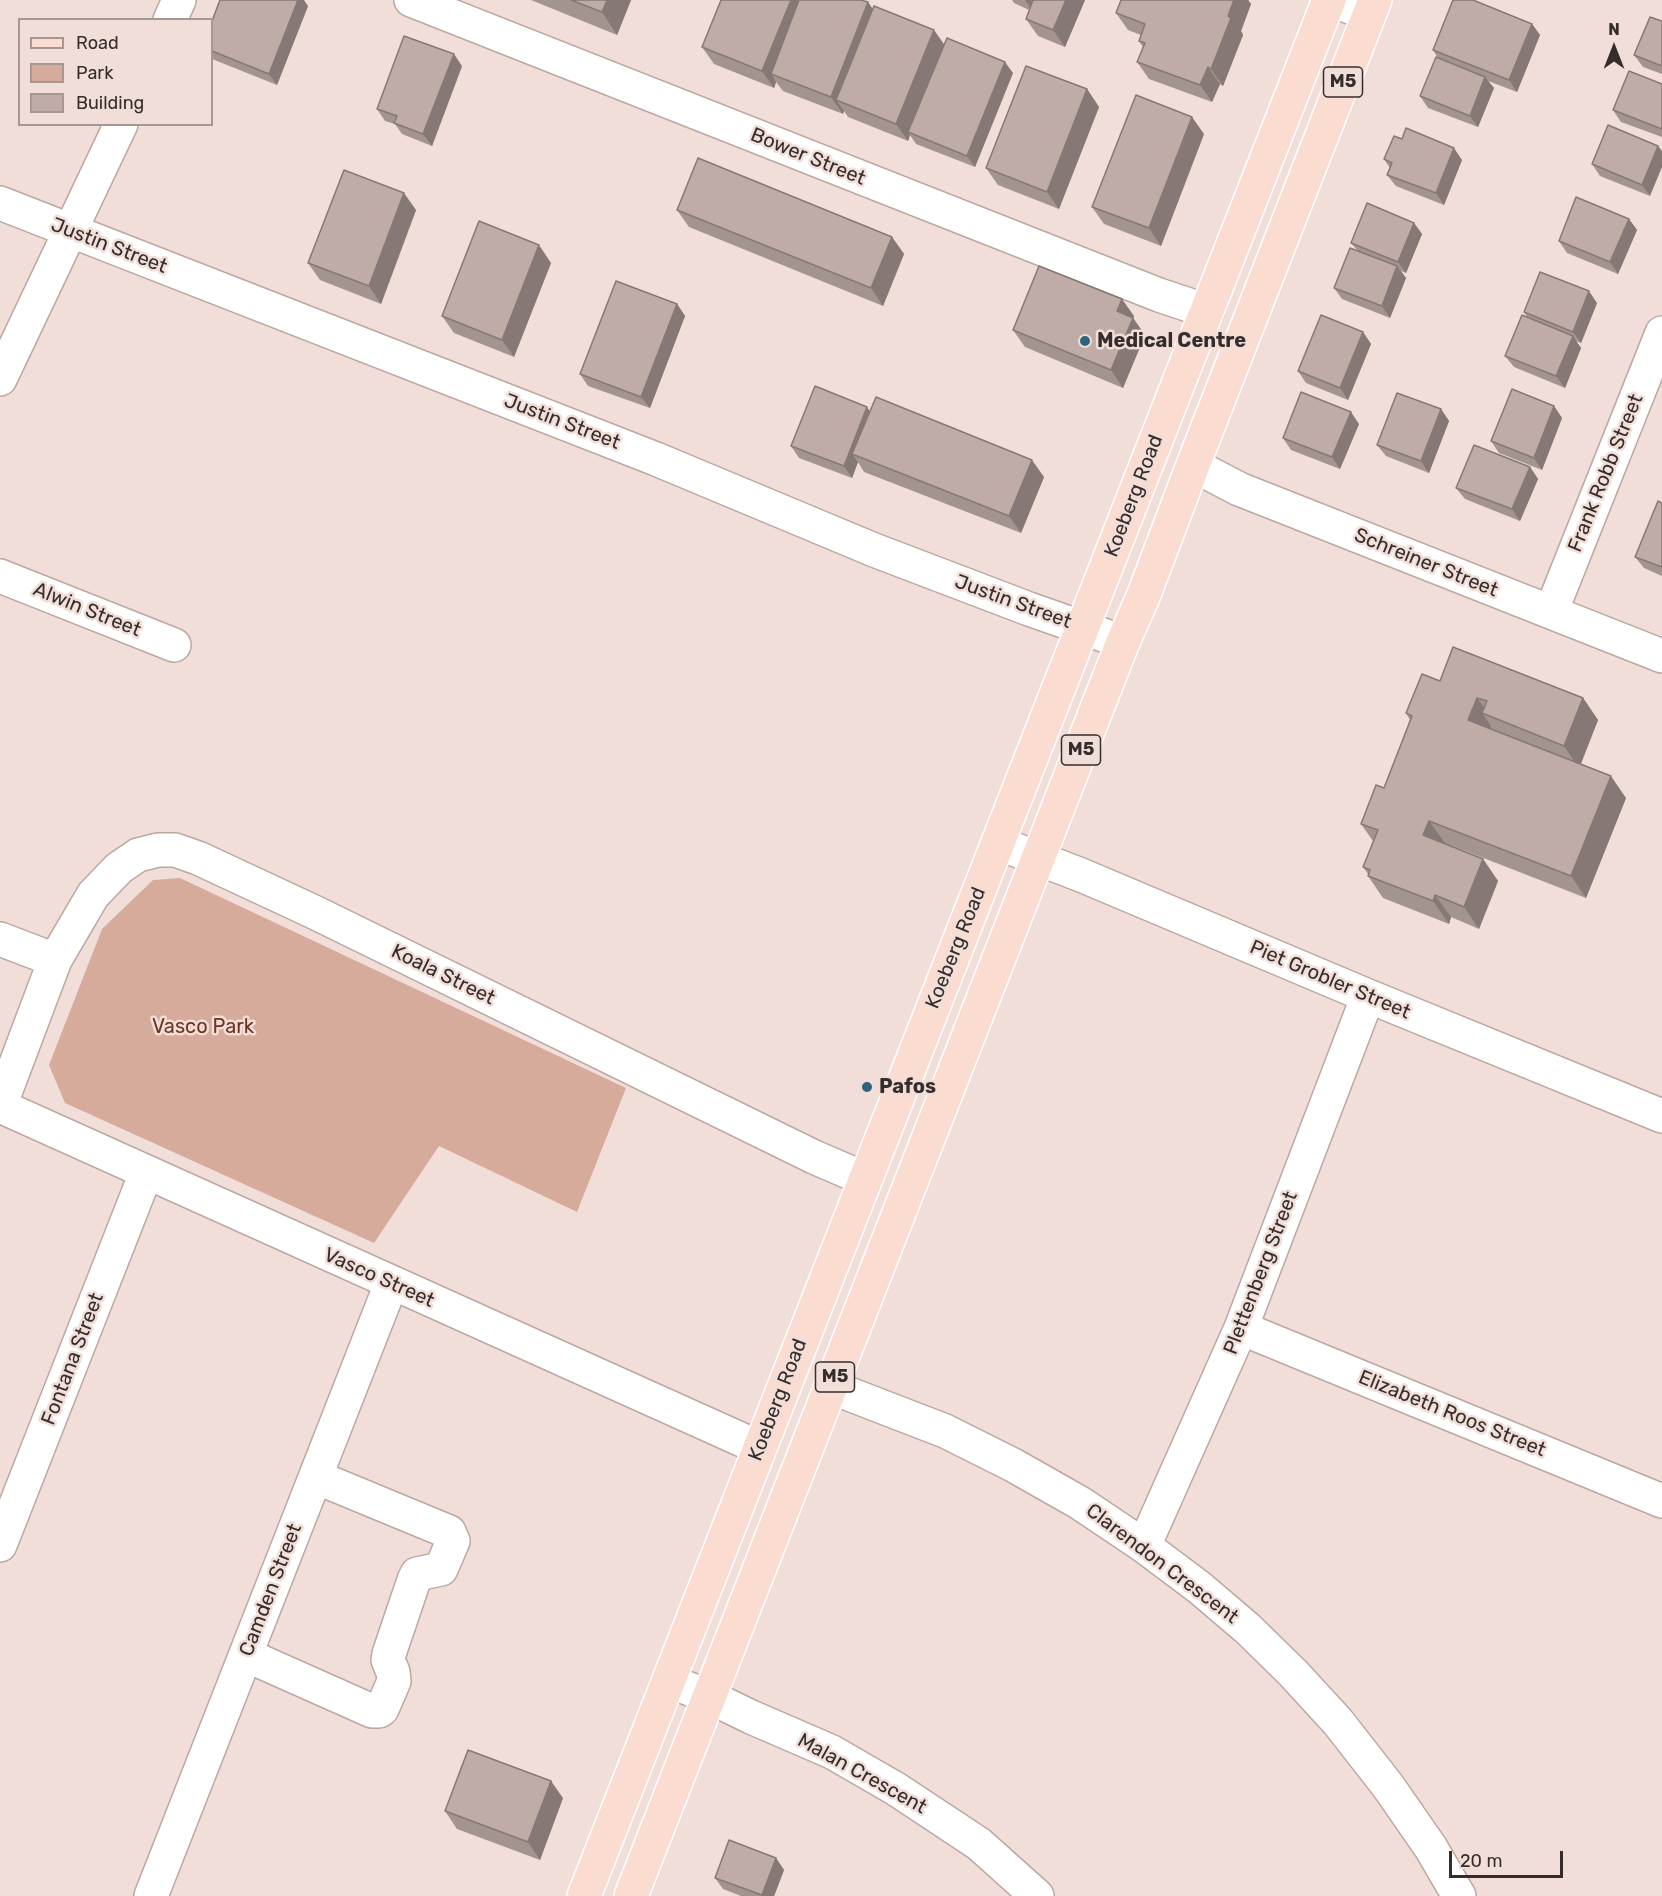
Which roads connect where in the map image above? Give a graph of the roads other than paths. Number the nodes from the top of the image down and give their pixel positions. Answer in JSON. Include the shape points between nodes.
{"nodes":[{"id":1,"x":179,"y":0,"type":"edge"},
{"id":2,"x":411,"y":0,"type":"edge"},
{"id":3,"x":1331,"y":0,"type":"edge"},
{"id":4,"x":1372,"y":8,"type":"edge"},
{"id":5,"x":171,"y":18,"type":"edge"},
{"id":6,"x":120,"y":126,"type":"edge"},
{"id":7,"x":0,"y":203,"type":"edge"},
{"id":8,"x":72,"y":231,"type":"junction"},
{"id":9,"x":1207,"y":311,"type":"junction"},
{"id":10,"x":1662,"y":333,"type":"edge"},
{"id":11,"x":0,"y":379,"type":"edge"},
{"id":12,"x":1193,"y":465,"type":"junction"},
{"id":13,"x":0,"y":576,"type":"edge"},
{"id":14,"x":1551,"y":612,"type":"junction"},
{"id":15,"x":1082,"y":627,"type":"junction"},
{"id":16,"x":1123,"y":642,"type":"junction"},
{"id":17,"x":174,"y":645,"type":"dead end"},
{"id":18,"x":1662,"y":656,"type":"edge"},
{"id":19,"x":998,"y":843,"type":"junction"},
{"id":20,"x":1038,"y":859,"type":"junction"},
{"id":21,"x":0,"y":939,"type":"edge"},
{"id":22,"x":55,"y":960,"type":"junction"},
{"id":23,"x":1368,"y":996,"type":"junction"},
{"id":24,"x":0,"y":1106,"type":"edge"},
{"id":25,"x":1662,"y":1116,"type":"edge"},
{"id":26,"x":146,"y":1173,"type":"junction"},
{"id":27,"x":865,"y":1179,"type":"junction"},
{"id":28,"x":391,"y":1284,"type":"junction"},
{"id":29,"x":1241,"y":1328,"type":"junction"},
{"id":30,"x":831,"y":1387,"type":"junction"},
{"id":31,"x":760,"y":1448,"type":"junction"},
{"id":32,"x":316,"y":1477,"type":"junction"},
{"id":33,"x":1662,"y":1501,"type":"edge"},
{"id":34,"x":0,"y":1545,"type":"edge"},
{"id":35,"x":1144,"y":1546,"type":"junction"},
{"id":36,"x":246,"y":1655,"type":"junction"},
{"id":37,"x":669,"y":1682,"type":"junction"},
{"id":38,"x":710,"y":1697,"type":"junction"},
{"id":39,"x":151,"y":1896,"type":"edge"},
{"id":40,"x":584,"y":1896,"type":"edge"},
{"id":41,"x":631,"y":1896,"type":"edge"},
{"id":42,"x":1037,"y":1896,"type":"edge"},
{"id":43,"x":1459,"y":1896,"type":"edge"}],
"edges":[{"from":1,"to":5,"type":"street"},
{"from":2,"to":9,"type":"street","name":"Bower Street"},
{"from":3,"to":4,"type":"street"},
{"from":3,"to":9,"type":"main road","name":"Koeberg Road","number":"M5"},
{"from":4,"to":12,"type":"main road","number":"M5"},
{"from":6,"to":8,"type":"street"},
{"from":7,"to":8,"type":"street","name":"Justin Street"},
{"from":8,"to":11,"type":"street"},
{"from":8,"to":15,"type":"street","name":"Justin Street","via":[[656,459],[874,550]]},
{"from":9,"to":15,"type":"main road","name":"Koeberg Road","number":"M5"},
{"from":10,"to":14,"type":"street","name":"Frank Robb Street"},
{"from":12,"to":14,"type":"street","name":"Schreiner Street","via":[[1239,489]]},
{"from":12,"to":16,"type":"main road","number":"M5"},
{"from":13,"to":17,"type":"street","name":"Alwin Street"},
{"from":14,"to":18,"type":"street","name":"Schreiner Street"},
{"from":15,"to":16,"type":"street","name":"Justin Street"},
{"from":15,"to":19,"type":"main road","name":"Koeberg Road","number":"M5"},
{"from":16,"to":20,"type":"main road","number":"M5"},
{"from":19,"to":20,"type":"street","name":"Piet Grobler Street"},
{"from":19,"to":27,"type":"main road","name":"Koeberg Road","number":"M5"},
{"from":20,"to":23,"type":"street","name":"Piet Grobler Street"},
{"from":20,"to":30,"type":"main road","number":"M5"},
{"from":21,"to":22,"type":"street"},
{"from":22,"to":24,"type":"street","name":"Vasco Street"},
{"from":22,"to":27,"type":"street","name":"Koala Street","via":[[93,895],[119,868],[138,855],[175,850],[314,912]]},
{"from":23,"to":25,"type":"street","name":"Piet Grobler Street"},
{"from":23,"to":29,"type":"street","name":"Plettenberg Street"},
{"from":24,"to":26,"type":"street","name":"Vasco Street"},
{"from":26,"to":28,"type":"street","name":"Vasco Street"},
{"from":26,"to":34,"type":"street","name":"Fontana Street"},
{"from":27,"to":31,"type":"main road","name":"Koeberg Road","number":"M5"},
{"from":28,"to":31,"type":"street","name":"Vasco Street"},
{"from":28,"to":32,"type":"street","name":"Camden Street"},
{"from":29,"to":33,"type":"street","name":"Elizabeth Roos Street"},
{"from":29,"to":35,"type":"street","name":"Plettenberg Street"},
{"from":30,"to":35,"type":"street","name":"Clarendon Crescent","via":[[945,1431],[1013,1465]]},
{"from":30,"to":38,"type":"main road","number":"M5"},
{"from":31,"to":37,"type":"main road","name":"Koeberg Road","number":"M5"},
{"from":32,"to":36,"type":"street","name":"Camden Street"},
{"from":32,"to":36,"type":"street","via":[[450,1532],[453,1541],[441,1569],[417,1574],[414,1580],[389,1654],[394,1682],[379,1711]]},
{"from":35,"to":43,"type":"street","name":"Clarendon Crescent","via":[[1248,1629],[1338,1722],[1388,1786]]},
{"from":36,"to":39,"type":"street","name":"Camden Street"},
{"from":37,"to":38,"type":"street","name":"Malan Crescent"},
{"from":37,"to":40,"type":"main road","name":"Koeberg Road","number":"M5"},
{"from":38,"to":41,"type":"main road","number":"M5"},
{"from":38,"to":42,"type":"street","name":"Malan Crescent","via":[[832,1752],[897,1789],[979,1844]]}]}
